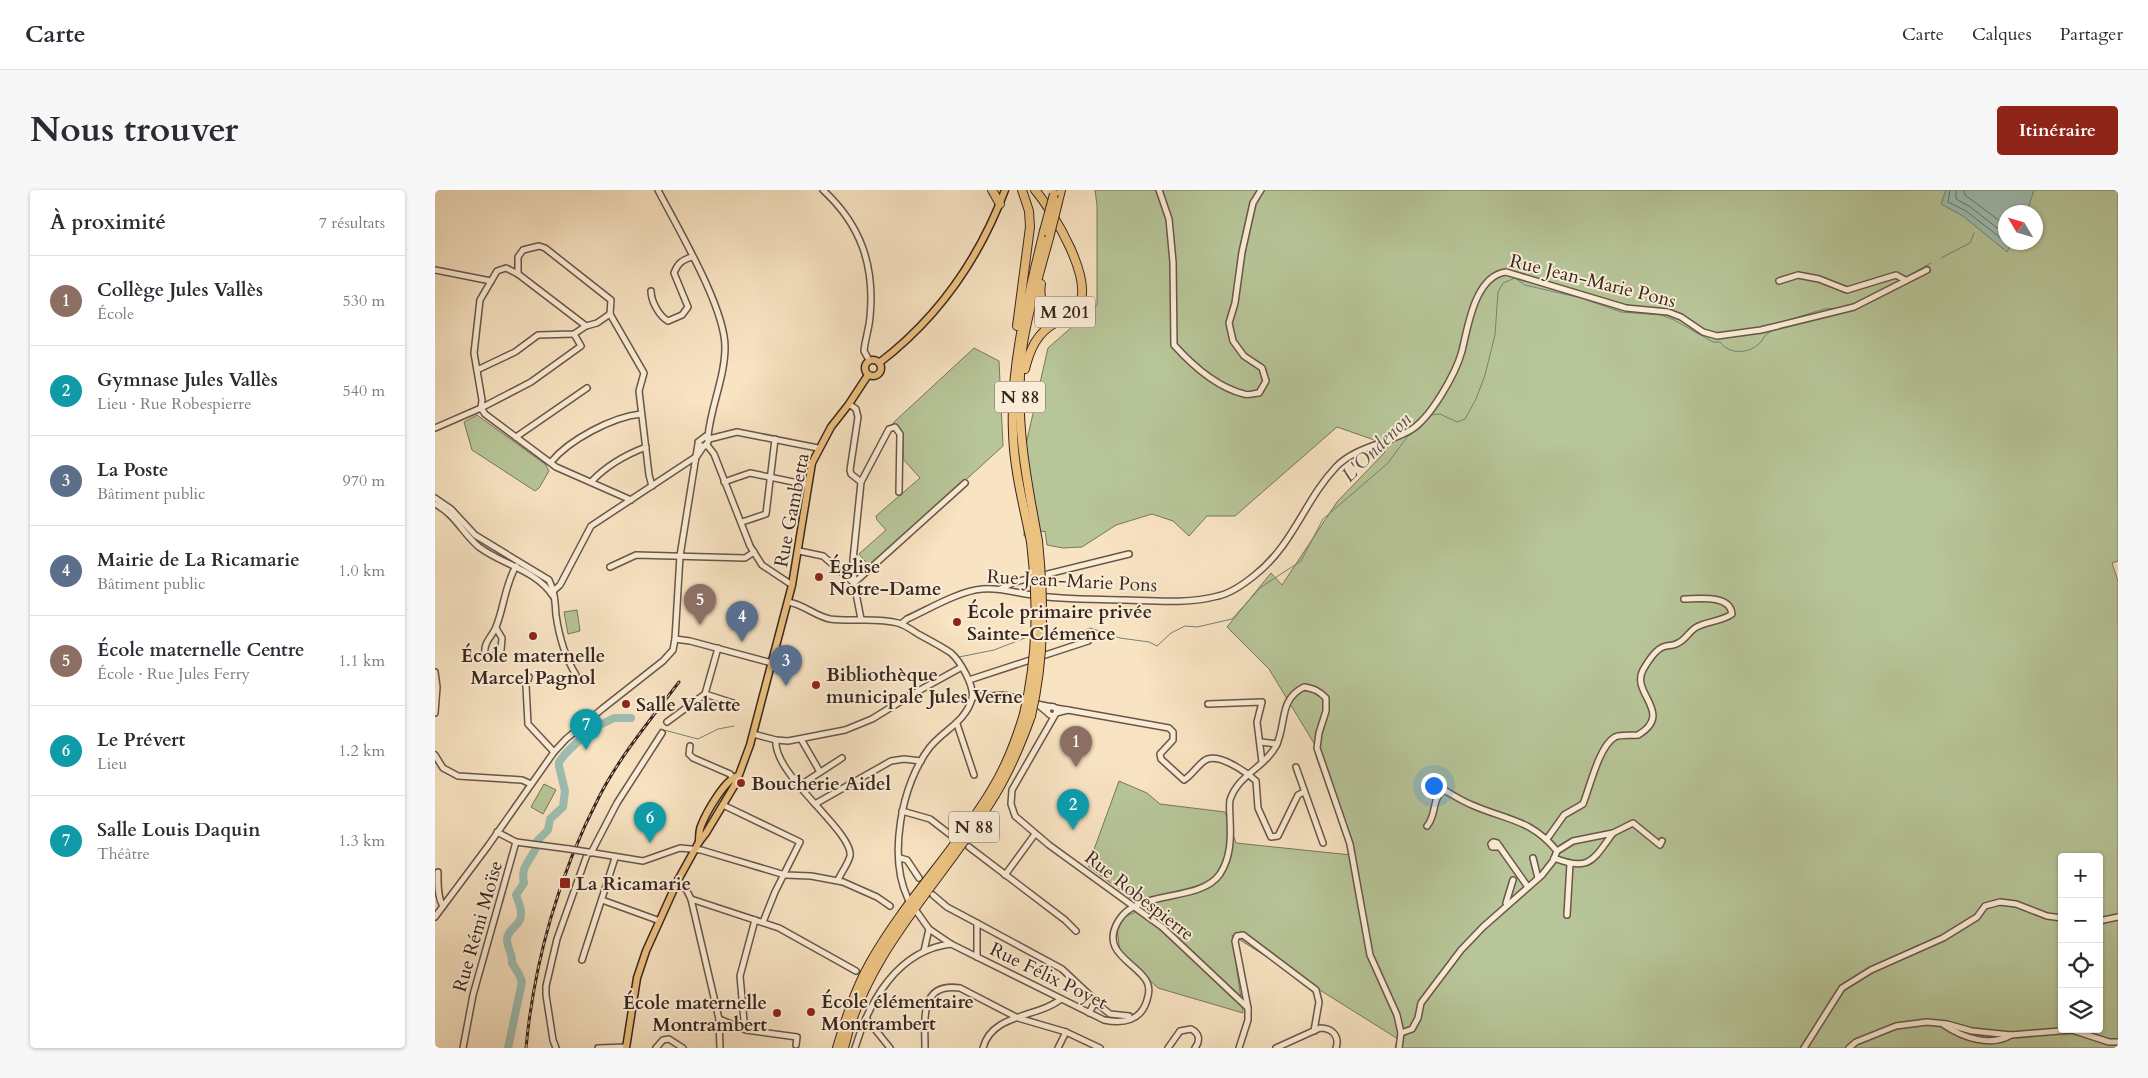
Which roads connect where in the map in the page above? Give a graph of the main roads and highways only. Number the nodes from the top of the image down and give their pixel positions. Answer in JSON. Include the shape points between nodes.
{"nodes":[{"id":1,"x":992,"y":190,"type":"edge"},
{"id":2,"x":1005,"y":190,"type":"edge"},
{"id":3,"x":1035,"y":190,"type":"edge"},
{"id":4,"x":1061,"y":190,"type":"edge"},
{"id":5,"x":1026,"y":192,"type":"edge"},
{"id":6,"x":1054,"y":192,"type":"edge"},
{"id":7,"x":1000,"y":204,"type":"junction"},
{"id":8,"x":1045,"y":255,"type":"junction"},
{"id":9,"x":1017,"y":353,"type":"junction"},
{"id":10,"x":879,"y":363,"type":"junction"},
{"id":11,"x":868,"y":375,"type":"junction"},
{"id":12,"x":1019,"y":390,"type":"junction"},
{"id":13,"x":1034,"y":542,"type":"junction"},
{"id":14,"x":1028,"y":715,"type":"junction"},
{"id":15,"x":735,"y":777,"type":"junction"},
{"id":16,"x":699,"y":842,"type":"junction"},
{"id":17,"x":626,"y":1047,"type":"edge"},
{"id":18,"x":837,"y":1048,"type":"edge"},
{"id":19,"x":844,"y":1048,"type":"edge"}],
"edges":[{"from":1,"to":7,"type":"highway"},
{"from":2,"to":7,"type":"main road"},
{"from":3,"to":12,"type":"highway","via":[[1053,213],[1069,244],[1082,296],[1079,306],[1071,314],[1046,328],[1037,338],[1029,353]]},
{"from":4,"to":8,"type":"highway","number":"N 88","bridge":true},
{"from":5,"to":8,"type":"highway","number":"M 201","via":[[1041,204],[1059,234],[1073,268],[1077,299],[1065,311],[1050,311],[1041,299]]},
{"from":5,"to":9,"type":"highway","via":[[1030,227],[1016,334]]},
{"from":6,"to":9,"type":"highway","number":"N 88","bridge":true},
{"from":7,"to":10,"type":"main road","via":[[958,283],[911,338]]},
{"from":8,"to":12,"type":"highway","number":"N 88","via":[[1022,350]]},
{"from":9,"to":13,"type":"highway","number":"N 88","via":[[1013,434]]},
{"from":10,"to":11,"type":"main road","via":[[879,374]]},
{"from":10,"to":11,"type":"main road","via":[[869,360],[864,368]]},
{"from":11,"to":15,"type":"main road","name":"Rue Gambetta","via":[[831,427],[812,463],[788,602],[753,734]]},
{"from":12,"to":13,"type":"highway","number":"N 88","via":[[1020,432]]},
{"from":13,"to":14,"type":"highway","number":"N 88","bridge":true,"via":[[1036,637]]},
{"from":14,"to":18,"type":"highway","number":"N 88","via":[[992,790],[870,963],[851,1003]]},
{"from":14,"to":19,"type":"highway","number":"N 88","via":[[1022,742],[995,795],[874,969],[856,1007]]},
{"from":15,"to":16,"type":"main road","via":[[723,805]]},
{"from":15,"to":16,"type":"main road","via":[[726,784],[701,826]]},
{"from":16,"to":17,"type":"main road","via":[[646,951],[637,978]]}]}
